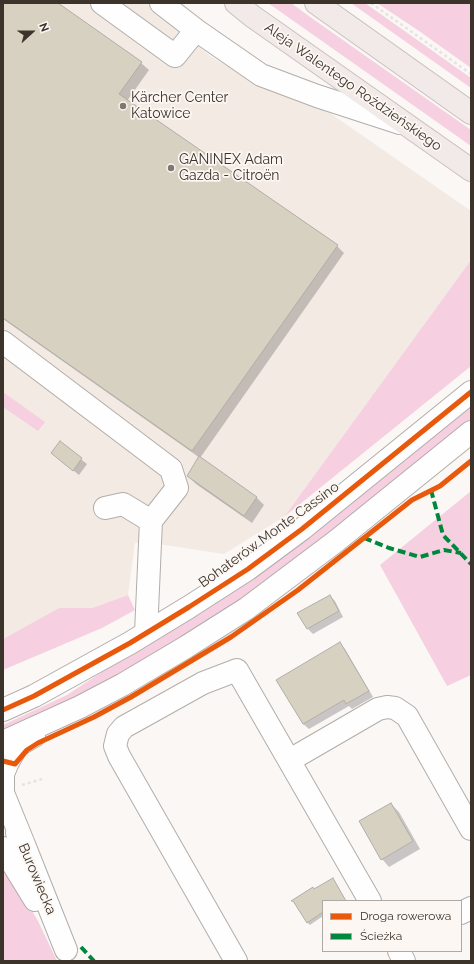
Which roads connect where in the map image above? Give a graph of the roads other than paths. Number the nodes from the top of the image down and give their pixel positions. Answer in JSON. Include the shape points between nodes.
{"nodes":[{"id":1,"x":102,"y":3,"type":"edge"},
{"id":2,"x":161,"y":3,"type":"edge"},
{"id":3,"x":227,"y":3,"type":"edge"},
{"id":4,"x":316,"y":3,"type":"edge"},
{"id":5,"x":244,"y":10,"type":"edge"},
{"id":6,"x":196,"y":30,"type":"junction"},
{"id":7,"x":471,"y":113,"type":"edge"},
{"id":8,"x":408,"y":125,"type":"junction"},
{"id":9,"x":471,"y":170,"type":"edge"},
{"id":10,"x":3,"y":342,"type":"edge"},
{"id":11,"x":471,"y":392,"type":"edge"},
{"id":12,"x":471,"y":432,"type":"edge"},
{"id":13,"x":105,"y":508,"type":"dead end"},
{"id":14,"x":151,"y":521,"type":"junction"},
{"id":15,"x":146,"y":633,"type":"junction"},
{"id":16,"x":34,"y":696,"type":"junction"},
{"id":17,"x":3,"y":697,"type":"edge"},
{"id":18,"x":80,"y":707,"type":"junction"},
{"id":19,"x":3,"y":710,"type":"edge"},
{"id":20,"x":3,"y":742,"type":"edge"},
{"id":21,"x":290,"y":760,"type":"junction"},
{"id":22,"x":3,"y":809,"type":"edge"},
{"id":23,"x":471,"y":829,"type":"edge"},
{"id":24,"x":25,"y":847,"type":"junction"},
{"id":25,"x":3,"y":848,"type":"edge"},
{"id":26,"x":369,"y":900,"type":"edge"},
{"id":27,"x":471,"y":908,"type":"edge"},
{"id":28,"x":462,"y":912,"type":"edge"},
{"id":29,"x":400,"y":952,"type":"edge"},
{"id":30,"x":68,"y":956,"type":"edge"},
{"id":31,"x":236,"y":961,"type":"edge"},
{"id":32,"x":404,"y":961,"type":"edge"}],
"edges":[{"from":1,"to":6,"type":"street","via":[[175,56]]},
{"from":2,"to":6,"type":"street"},
{"from":3,"to":5,"type":"highway","name":"Aleja Walentego Roździeńskiego"},
{"from":4,"to":7,"type":"highway"},
{"from":5,"to":8,"type":"highway","name":"Aleja Walentego Roździeńskiego"},
{"from":6,"to":8,"type":"street","via":[[261,75]]},
{"from":8,"to":9,"type":"highway","name":"Aleja Walentego Roździeńskiego"},
{"from":10,"to":14,"type":"street","via":[[171,469],[177,488]]},
{"from":11,"to":15,"type":"street","name":"Bohaterów Monte Cassino","via":[[302,529],[248,569]]},
{"from":12,"to":18,"type":"street","via":[[317,556],[246,609],[149,670]]},
{"from":13,"to":14,"type":"street","via":[[123,504]]},
{"from":14,"to":15,"type":"street"},
{"from":15,"to":16,"type":"street","name":"Bohaterów Monte Cassino"},
{"from":16,"to":17,"type":"street"},
{"from":16,"to":19,"type":"street","name":"Bohaterów Monte Cassino"},
{"from":18,"to":20,"type":"street"},
{"from":18,"to":24,"type":"street","via":[[17,746],[3,774],[3,793]]},
{"from":21,"to":23,"type":"street","via":[[378,709],[395,708],[407,716]]},
{"from":21,"to":26,"type":"street"},
{"from":21,"to":31,"type":"street","via":[[237,670],[202,682],[124,726],[118,734],[116,746],[119,756]]},
{"from":22,"to":24,"type":"street","name":"Burowiecka"},
{"from":24,"to":30,"type":"street","name":"Burowiecka"},
{"from":25,"to":30,"type":"street","name":"Burowiecka"},
{"from":27,"to":28,"type":"street"},
{"from":29,"to":32,"type":"street"}]}
